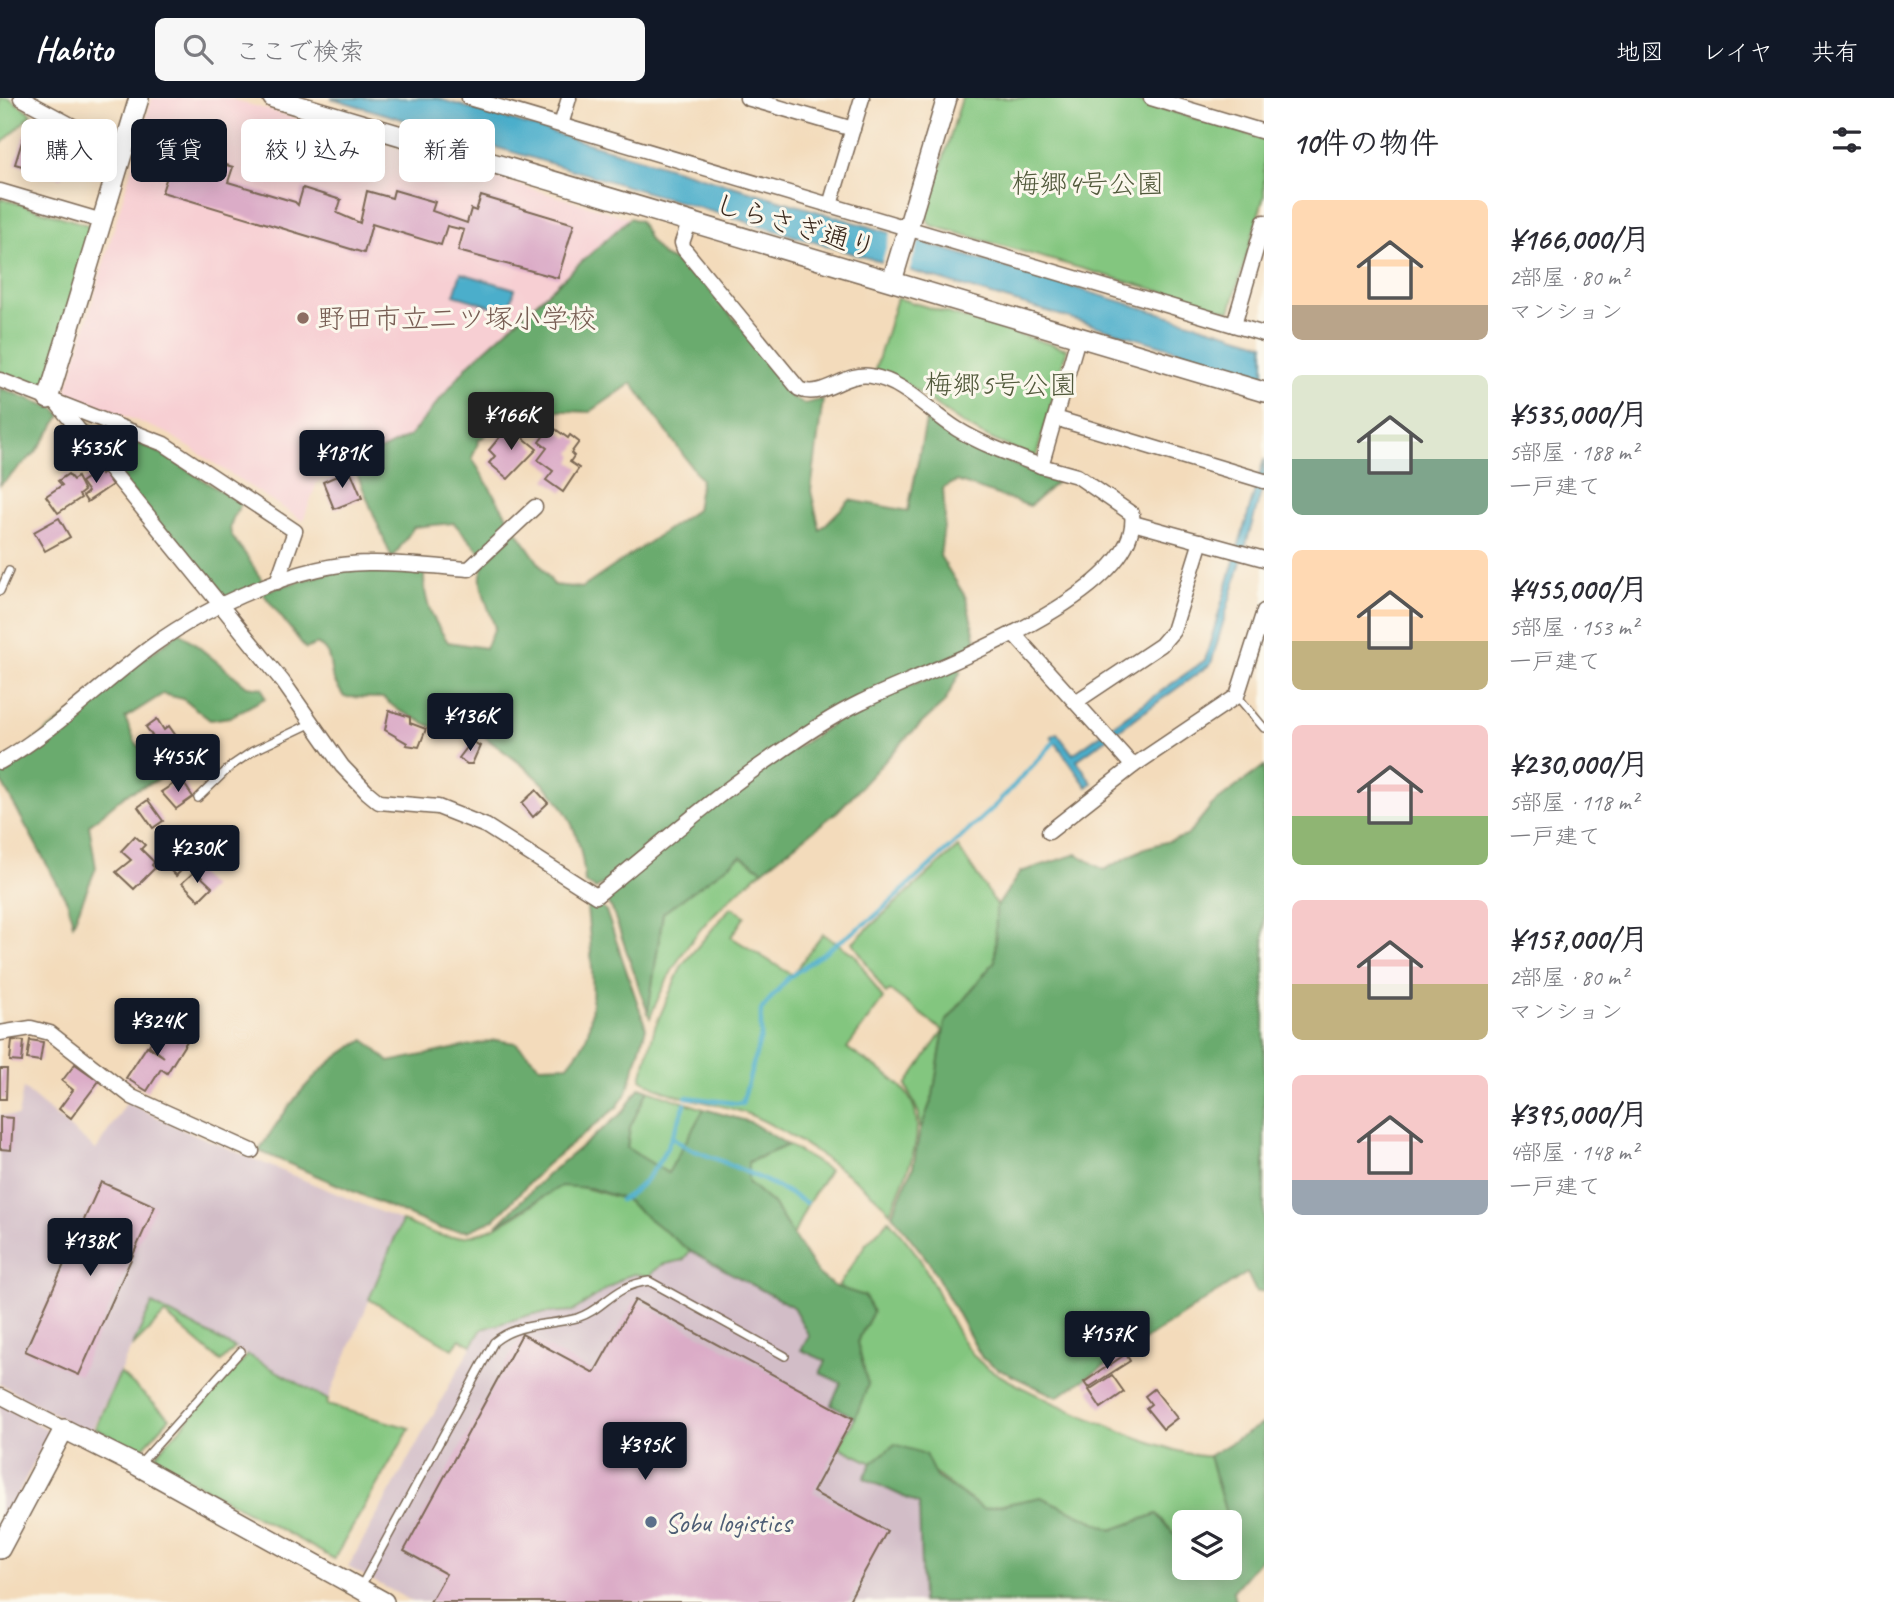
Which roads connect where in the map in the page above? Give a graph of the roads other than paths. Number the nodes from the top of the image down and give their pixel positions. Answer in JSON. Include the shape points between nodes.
{"nodes":[{"id":1,"x":22,"y":98,"type":"edge"},
{"id":2,"x":139,"y":98,"type":"edge"},
{"id":3,"x":273,"y":98,"type":"edge"},
{"id":4,"x":470,"y":98,"type":"edge"},
{"id":5,"x":569,"y":98,"type":"edge"},
{"id":6,"x":747,"y":98,"type":"edge"},
{"id":7,"x":862,"y":98,"type":"edge"},
{"id":8,"x":947,"y":98,"type":"edge"},
{"id":9,"x":1151,"y":98,"type":"edge"},
{"id":10,"x":561,"y":125,"type":"junction"},
{"id":11,"x":853,"y":129,"type":"junction"},
{"id":12,"x":1264,"y":132,"type":"edge"},
{"id":13,"x":125,"y":143,"type":"junction"},
{"id":14,"x":0,"y":191,"type":"edge"},
{"id":15,"x":830,"y":205,"type":"junction"},
{"id":16,"x":102,"y":221,"type":"junction"},
{"id":17,"x":1264,"y":222,"type":"edge"},
{"id":18,"x":689,"y":223,"type":"junction"},
{"id":19,"x":907,"y":232,"type":"junction"},
{"id":20,"x":1259,"y":256,"type":"edge"},
{"id":21,"x":894,"y":275,"type":"junction"},
{"id":22,"x":1234,"y":325,"type":"junction"},
{"id":23,"x":1264,"y":334,"type":"edge"},
{"id":24,"x":1078,"y":338,"type":"junction"},
{"id":25,"x":0,"y":380,"type":"edge"},
{"id":26,"x":1264,"y":392,"type":"edge"},
{"id":27,"x":52,"y":400,"type":"junction"},
{"id":28,"x":1055,"y":418,"type":"junction"},
{"id":29,"x":1041,"y":466,"type":"junction"},
{"id":30,"x":1264,"y":481,"type":"edge"},
{"id":31,"x":535,"y":508,"type":"dead end"},
{"id":32,"x":1133,"y":523,"type":"junction"},
{"id":33,"x":1201,"y":541,"type":"junction"},
{"id":34,"x":1264,"y":559,"type":"edge"},
{"id":35,"x":9,"y":570,"type":"dead end"},
{"id":36,"x":277,"y":582,"type":"junction"},
{"id":37,"x":0,"y":590,"type":"edge"},
{"id":38,"x":221,"y":607,"type":"junction"},
{"id":39,"x":1264,"y":611,"type":"edge"},
{"id":40,"x":1013,"y":633,"type":"junction"},
{"id":41,"x":1257,"y":655,"type":"edge"},
{"id":42,"x":1237,"y":696,"type":"junction"},
{"id":43,"x":1077,"y":701,"type":"junction"},
{"id":44,"x":312,"y":723,"type":"junction"},
{"id":45,"x":1264,"y":728,"type":"edge"},
{"id":46,"x":0,"y":762,"type":"edge"},
{"id":47,"x":1133,"y":766,"type":"junction"},
{"id":48,"x":198,"y":798,"type":"dead end"},
{"id":49,"x":1049,"y":832,"type":"dead end"},
{"id":50,"x":0,"y":1033,"type":"edge"},
{"id":51,"x":252,"y":1152,"type":"dead end"},
{"id":52,"x":241,"y":1351,"type":"dead end"},
{"id":53,"x":785,"y":1356,"type":"dead end"},
{"id":54,"x":0,"y":1396,"type":"edge"},
{"id":55,"x":64,"y":1429,"type":"junction"},
{"id":56,"x":138,"y":1465,"type":"junction"},
{"id":57,"x":0,"y":1549,"type":"edge"},
{"id":58,"x":360,"y":1589,"type":"junction"},
{"id":59,"x":384,"y":1602,"type":"edge"}],
"edges":[{"from":1,"to":13,"type":"street","via":[[80,130]]},
{"from":2,"to":13,"type":"street"},
{"from":3,"to":18,"type":"street","name":"しらさぎ通り"},
{"from":4,"to":10,"type":"street"},
{"from":5,"to":10,"type":"street"},
{"from":6,"to":11,"type":"street"},
{"from":7,"to":11,"type":"street"},
{"from":8,"to":19,"type":"street"},
{"from":9,"to":12,"type":"street"},
{"from":10,"to":15,"type":"street"},
{"from":11,"to":15,"type":"street"},
{"from":13,"to":16,"type":"street"},
{"from":14,"to":16,"type":"street"},
{"from":15,"to":19,"type":"street"},
{"from":16,"to":27,"type":"street"},
{"from":17,"to":20,"type":"street"},
{"from":18,"to":21,"type":"street","name":"しらさぎ通り"},
{"from":18,"to":29,"type":"street","via":[[684,249],[799,389],[815,393],[857,376],[881,379],[898,385],[956,429]]},
{"from":19,"to":21,"type":"street"},
{"from":19,"to":22,"type":"street"},
{"from":20,"to":22,"type":"street"},
{"from":21,"to":24,"type":"street","name":"しらさぎ通り"},
{"from":22,"to":23,"type":"street"},
{"from":24,"to":26,"type":"street","name":"しらさぎ通り"},
{"from":24,"to":28,"type":"street"},
{"from":25,"to":27,"type":"street"},
{"from":27,"to":36,"type":"street","via":[[164,444],[295,531]]},
{"from":27,"to":38,"type":"street"},
{"from":28,"to":29,"type":"street"},
{"from":28,"to":30,"type":"street"},
{"from":29,"to":32,"type":"street","via":[[1077,476],[1132,514]]},
{"from":31,"to":36,"type":"street","via":[[469,569],[369,562],[323,568]]},
{"from":32,"to":33,"type":"street"},
{"from":32,"to":40,"type":"street","via":[[1115,565],[1069,601]]},
{"from":33,"to":34,"type":"street"},
{"from":33,"to":43,"type":"street","via":[[1173,631],[1161,645]]},
{"from":35,"to":37,"type":"lane"},
{"from":36,"to":38,"type":"street"},
{"from":38,"to":44,"type":"street"},
{"from":38,"to":46,"type":"street","via":[[153,645],[38,740]]},
{"from":39,"to":41,"type":"street"},
{"from":40,"to":43,"type":"street"},
{"from":40,"to":44,"type":"street","via":[[858,703],[771,757],[706,804],[596,897],[486,826],[438,807],[380,802],[342,766]]},
{"from":41,"to":42,"type":"street"},
{"from":42,"to":45,"type":"lane"},
{"from":42,"to":47,"type":"street"},
{"from":43,"to":47,"type":"street"},
{"from":44,"to":48,"type":"lane","via":[[253,751]]},
{"from":47,"to":49,"type":"street"},
{"from":50,"to":51,"type":"street","via":[[31,1028],[50,1033],[132,1097]]},
{"from":52,"to":56,"type":"lane"},
{"from":53,"to":58,"type":"lane","via":[[649,1282],[628,1284],[578,1317],[502,1335],[494,1342]]},
{"from":54,"to":55,"type":"street"},
{"from":55,"to":56,"type":"street"},
{"from":55,"to":57,"type":"street"},
{"from":56,"to":58,"type":"street"},
{"from":58,"to":59,"type":"street"}]}
